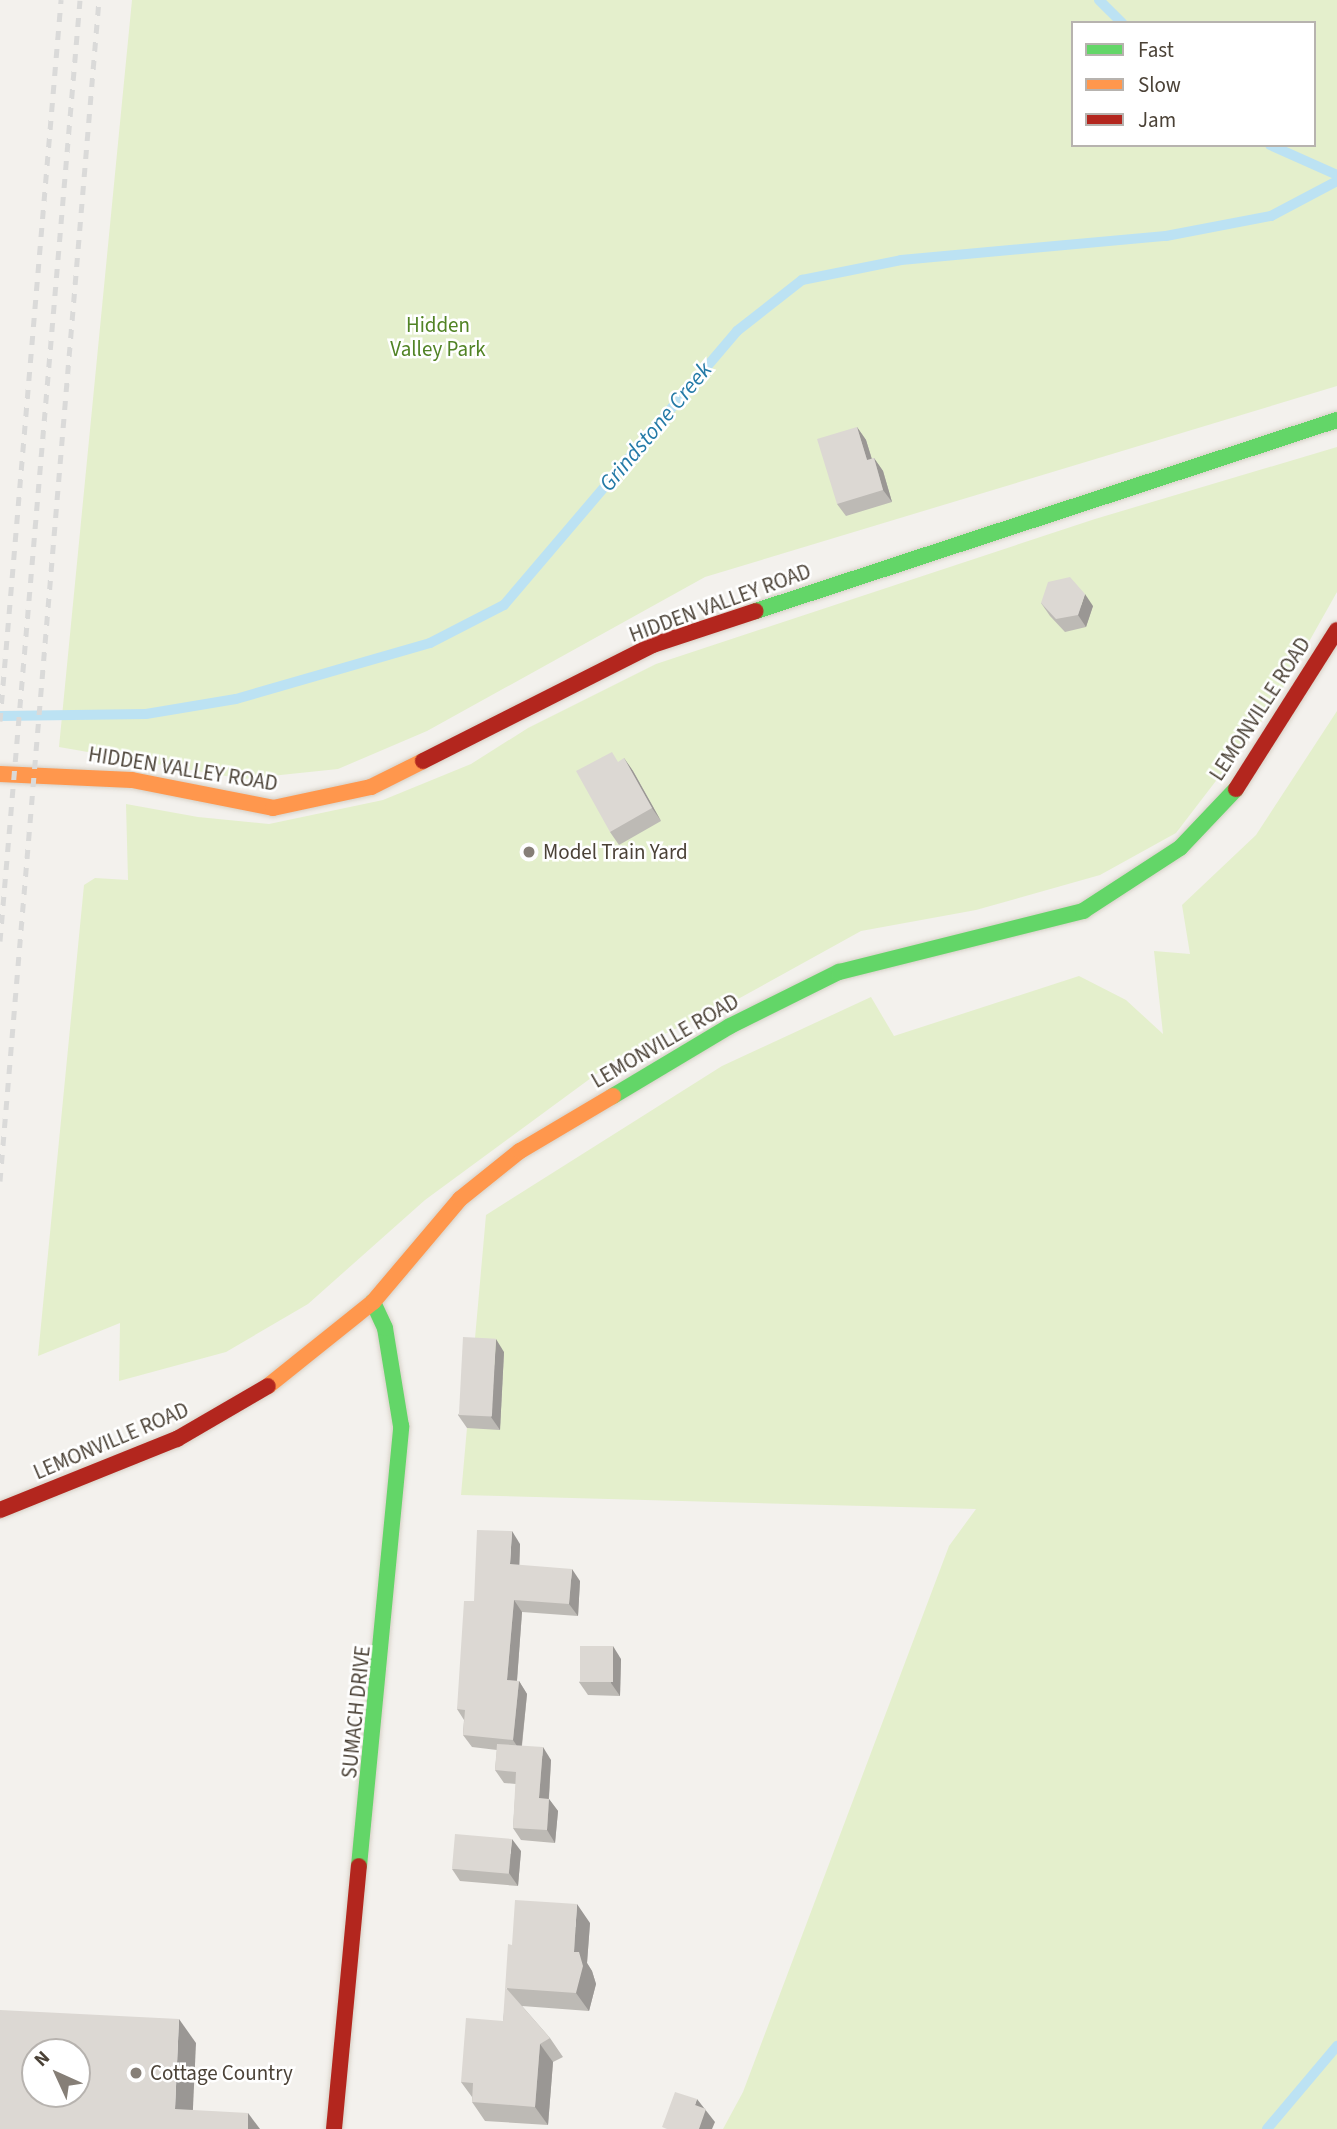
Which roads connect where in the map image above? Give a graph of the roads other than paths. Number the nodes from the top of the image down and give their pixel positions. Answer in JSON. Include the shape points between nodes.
{"nodes":[{"id":1,"x":1337,"y":420,"type":"edge"},
{"id":2,"x":1337,"y":630,"type":"edge"},
{"id":3,"x":0,"y":774,"type":"edge"},
{"id":4,"x":373,"y":1302,"type":"junction"},
{"id":5,"x":0,"y":1510,"type":"edge"},
{"id":6,"x":334,"y":2129,"type":"edge"}],
"edges":[{"from":1,"to":3,"type":"street","name":"HIDDEN VALLEY ROAD","via":[[653,645],[371,787],[274,808],[121,779]]},
{"from":2,"to":4,"type":"street","name":"LEMONVILLE ROAD","via":[[1237,788],[1180,848],[1083,911],[839,972],[730,1026],[520,1151],[460,1199]]},
{"from":4,"to":5,"type":"street","name":"LEMONVILLE ROAD","via":[[263,1390],[177,1440]]},
{"from":4,"to":6,"type":"street","name":"SUMACH DRIVE","via":[[385,1328],[401,1426]]}]}
